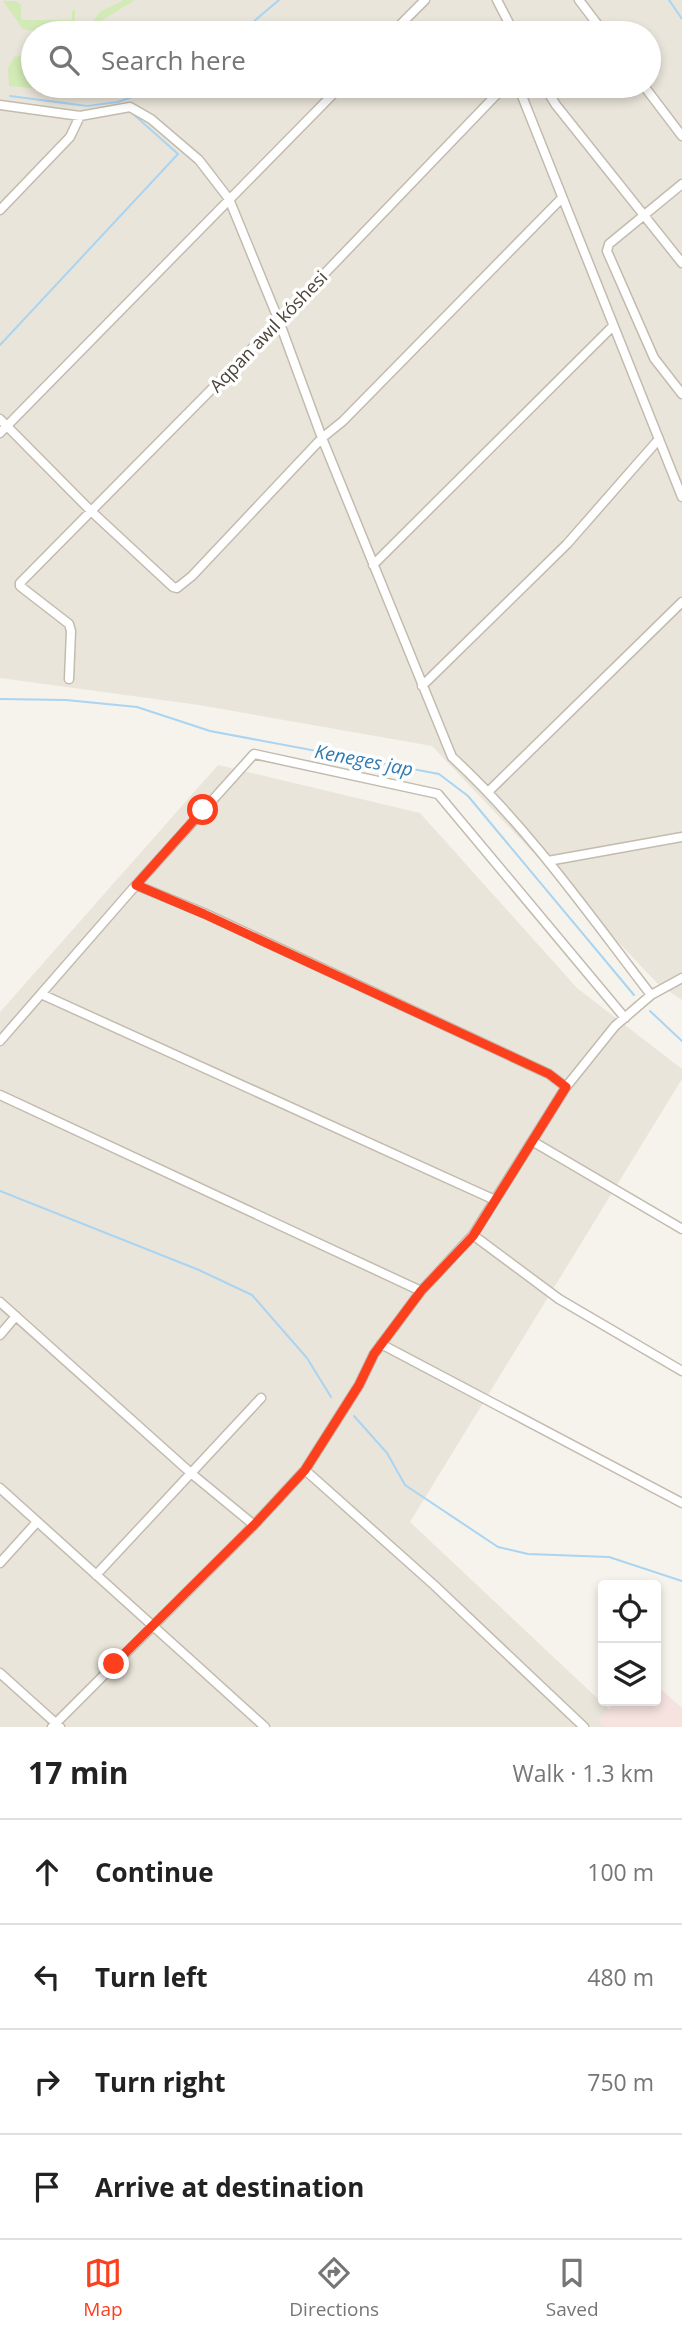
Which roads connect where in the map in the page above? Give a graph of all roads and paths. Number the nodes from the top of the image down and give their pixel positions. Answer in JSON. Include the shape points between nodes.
{"nodes":[{"id":1,"x":425,"y":0,"type":"edge"},
{"id":2,"x":497,"y":0,"type":"edge"},
{"id":3,"x":579,"y":0,"type":"edge"},
{"id":4,"x":404,"y":21,"type":"edge"},
{"id":5,"x":508,"y":21,"type":"edge"},
{"id":6,"x":595,"y":21,"type":"edge"},
{"id":7,"x":329,"y":98,"type":"edge"},
{"id":8,"x":493,"y":98,"type":"edge"},
{"id":9,"x":521,"y":98,"type":"edge"},
{"id":10,"x":552,"y":98,"type":"edge"},
{"id":11,"x":653,"y":98,"type":"edge"},
{"id":12,"x":0,"y":105,"type":"edge"},
{"id":13,"x":79,"y":116,"type":"junction"},
{"id":14,"x":682,"y":136,"type":"edge"},
{"id":15,"x":682,"y":184,"type":"edge"},
{"id":16,"x":229,"y":198,"type":"junction"},
{"id":17,"x":561,"y":198,"type":"junction"},
{"id":18,"x":0,"y":210,"type":"edge"},
{"id":19,"x":643,"y":214,"type":"junction"},
{"id":20,"x":682,"y":263,"type":"edge"},
{"id":21,"x":279,"y":321,"type":"junction"},
{"id":22,"x":613,"y":326,"type":"junction"},
{"id":23,"x":682,"y":394,"type":"edge"},
{"id":24,"x":3,"y":422,"type":"edge"},
{"id":25,"x":0,"y":433,"type":"edge"},
{"id":26,"x":321,"y":438,"type":"junction"},
{"id":27,"x":659,"y":439,"type":"junction"},
{"id":28,"x":682,"y":497,"type":"edge"},
{"id":29,"x":91,"y":511,"type":"junction"},
{"id":30,"x":373,"y":565,"type":"junction"},
{"id":31,"x":682,"y":602,"type":"edge"},
{"id":32,"x":69,"y":679,"type":"dead end"},
{"id":33,"x":422,"y":686,"type":"junction"},
{"id":34,"x":489,"y":791,"type":"junction"},
{"id":35,"x":682,"y":837,"type":"edge"},
{"id":36,"x":548,"y":861,"type":"junction"},
{"id":37,"x":136,"y":885,"type":"junction"},
{"id":38,"x":682,"y":978,"type":"edge"},
{"id":39,"x":41,"y":993,"type":"junction"},
{"id":40,"x":651,"y":995,"type":"junction"},
{"id":41,"x":625,"y":1018,"type":"junction"},
{"id":42,"x":0,"y":1041,"type":"edge"},
{"id":43,"x":566,"y":1087,"type":"junction"},
{"id":44,"x":0,"y":1095,"type":"edge"},
{"id":45,"x":532,"y":1142,"type":"junction"},
{"id":46,"x":495,"y":1200,"type":"junction"},
{"id":47,"x":682,"y":1229,"type":"edge"},
{"id":48,"x":473,"y":1236,"type":"junction"},
{"id":49,"x":421,"y":1291,"type":"junction"},
{"id":50,"x":0,"y":1302,"type":"edge"},
{"id":51,"x":16,"y":1316,"type":"junction"},
{"id":52,"x":0,"y":1335,"type":"edge"},
{"id":53,"x":381,"y":1344,"type":"junction"},
{"id":54,"x":682,"y":1371,"type":"edge"},
{"id":55,"x":261,"y":1398,"type":"dead end"},
{"id":56,"x":305,"y":1470,"type":"junction"},
{"id":57,"x":192,"y":1474,"type":"junction"},
{"id":58,"x":0,"y":1488,"type":"edge"},
{"id":59,"x":682,"y":1503,"type":"edge"},
{"id":60,"x":37,"y":1522,"type":"junction"},
{"id":61,"x":254,"y":1525,"type":"junction"},
{"id":62,"x":0,"y":1563,"type":"edge"},
{"id":63,"x":96,"y":1574,"type":"junction"},
{"id":64,"x":153,"y":1625,"type":"junction"},
{"id":65,"x":0,"y":1673,"type":"edge"},
{"id":66,"x":56,"y":1726,"type":"edge"},
{"id":67,"x":265,"y":1727,"type":"edge"},
{"id":68,"x":584,"y":1727,"type":"edge"}],
"edges":[{"from":1,"to":4,"type":"street"},
{"from":2,"to":5,"type":"street"},
{"from":3,"to":6,"type":"street"},
{"from":7,"to":16,"type":"street"},
{"from":8,"to":21,"type":"street","name":"Aqpan awıl kóshesi"},
{"from":9,"to":17,"type":"street"},
{"from":10,"to":19,"type":"street"},
{"from":11,"to":14,"type":"street"},
{"from":12,"to":13,"type":"street"},
{"from":13,"to":16,"type":"street","via":[[131,107],[199,160]]},
{"from":13,"to":18,"type":"street","via":[[70,137]]},
{"from":15,"to":19,"type":"street"},
{"from":16,"to":21,"type":"street"},
{"from":16,"to":24,"type":"street"},
{"from":17,"to":22,"type":"street"},
{"from":17,"to":26,"type":"street","via":[[344,421]]},
{"from":19,"to":20,"type":"street"},
{"from":19,"to":23,"type":"street","via":[[607,251],[654,358]]},
{"from":21,"to":26,"type":"street"},
{"from":21,"to":29,"type":"street","name":"Aqpan awıl kóshesi"},
{"from":22,"to":27,"type":"street"},
{"from":22,"to":30,"type":"street"},
{"from":24,"to":25,"type":"street"},
{"from":24,"to":29,"type":"street"},
{"from":26,"to":29,"type":"street","via":[[180,586],[173,587]]},
{"from":26,"to":30,"type":"street"},
{"from":27,"to":28,"type":"street"},
{"from":27,"to":33,"type":"street","via":[[567,544]]},
{"from":29,"to":32,"type":"street","name":"Aqpan awıl kóshesi","via":[[20,586],[69,624]]},
{"from":30,"to":33,"type":"street"},
{"from":31,"to":34,"type":"street"},
{"from":33,"to":34,"type":"street","via":[[452,757]]},
{"from":34,"to":36,"type":"street"},
{"from":35,"to":36,"type":"street"},
{"from":36,"to":40,"type":"street"},
{"from":37,"to":39,"type":"street"},
{"from":37,"to":41,"type":"street","via":[[254,754],[438,794]]},
{"from":37,"to":43,"type":"street","via":[[549,1074]]},
{"from":38,"to":40,"type":"street"},
{"from":39,"to":42,"type":"street"},
{"from":39,"to":46,"type":"street"},
{"from":40,"to":41,"type":"street"},
{"from":41,"to":43,"type":"street"},
{"from":43,"to":45,"type":"street"},
{"from":44,"to":49,"type":"street"},
{"from":45,"to":46,"type":"street"},
{"from":45,"to":47,"type":"street"},
{"from":46,"to":48,"type":"street"},
{"from":48,"to":49,"type":"street"},
{"from":48,"to":54,"type":"street","via":[[559,1299]]},
{"from":49,"to":53,"type":"street"},
{"from":50,"to":51,"type":"street"},
{"from":51,"to":52,"type":"street"},
{"from":51,"to":57,"type":"street"},
{"from":53,"to":56,"type":"street"},
{"from":53,"to":59,"type":"street"},
{"from":55,"to":57,"type":"street"},
{"from":56,"to":61,"type":"street"},
{"from":56,"to":68,"type":"street"},
{"from":57,"to":61,"type":"street"},
{"from":57,"to":63,"type":"street"},
{"from":58,"to":60,"type":"street"},
{"from":60,"to":62,"type":"street"},
{"from":60,"to":63,"type":"street"},
{"from":61,"to":64,"type":"street"},
{"from":63,"to":64,"type":"street"},
{"from":64,"to":66,"type":"street"},
{"from":64,"to":67,"type":"street"},
{"from":65,"to":66,"type":"street"}]}
